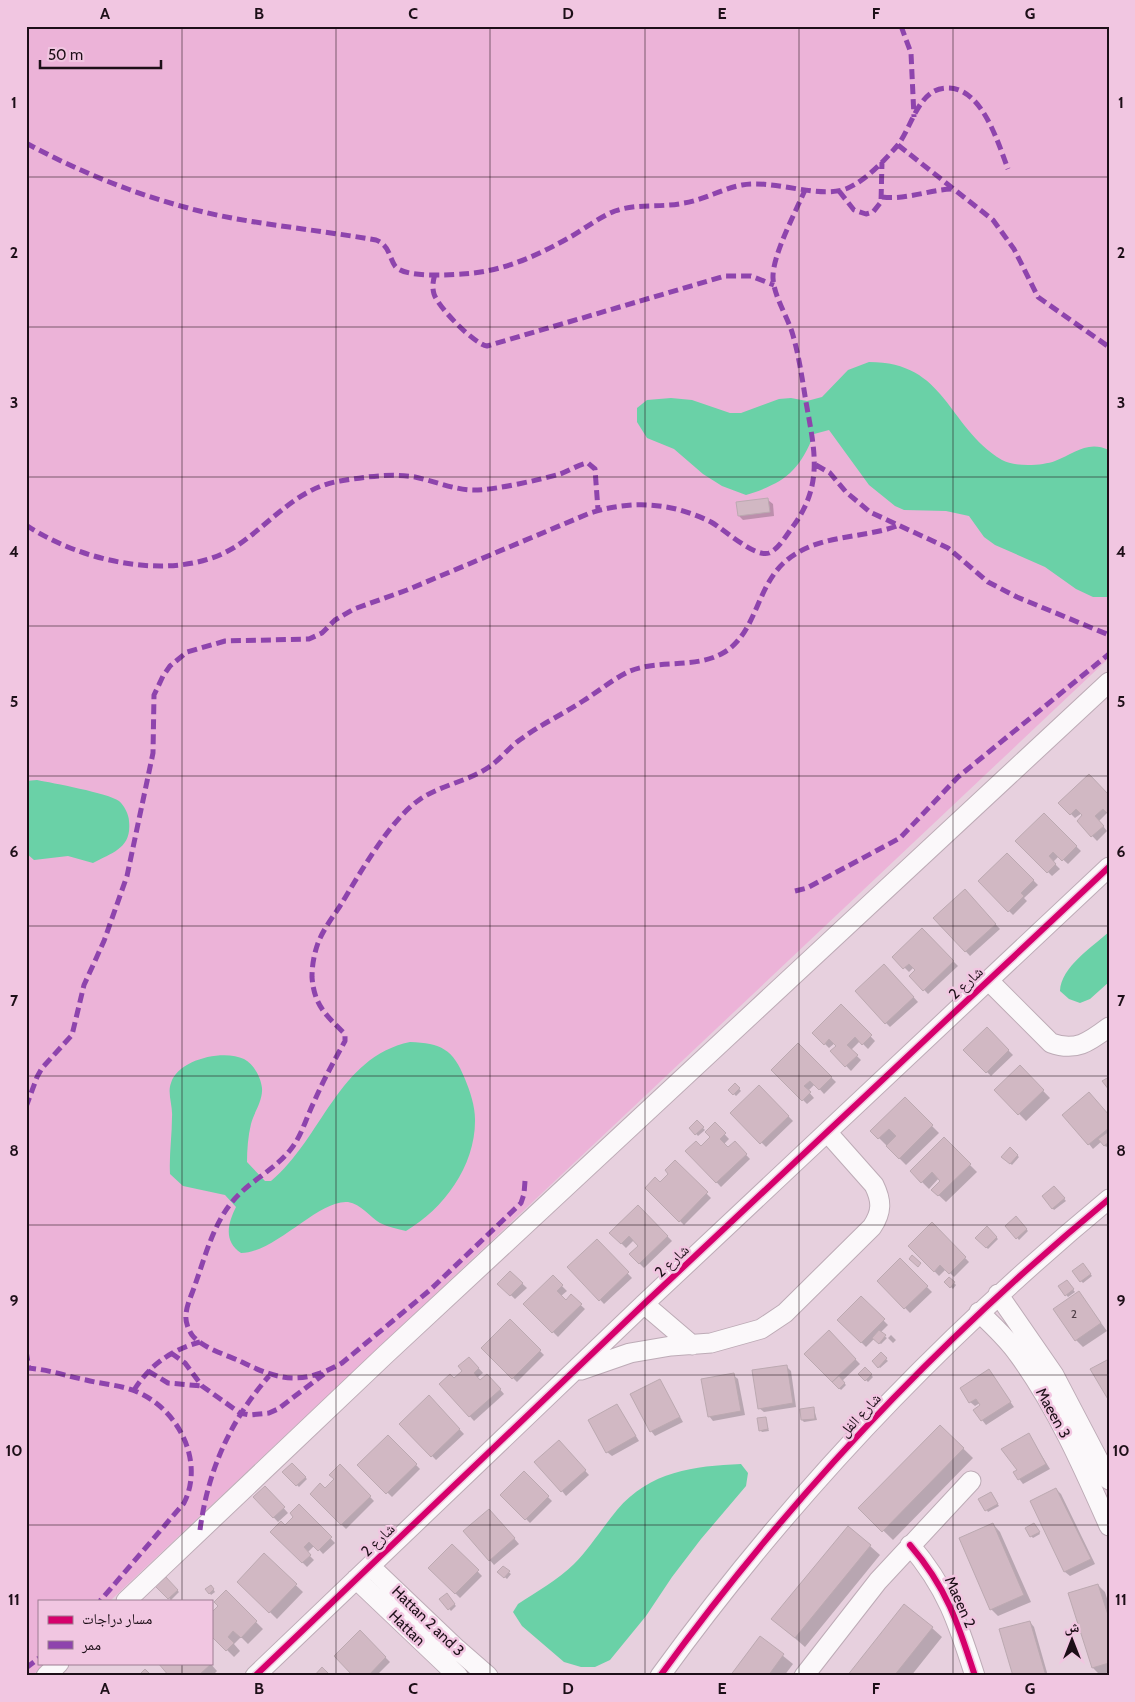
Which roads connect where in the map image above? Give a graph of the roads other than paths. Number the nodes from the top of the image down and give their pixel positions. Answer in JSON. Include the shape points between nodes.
{"nodes":[{"id":1,"x":1109,"y":682,"type":"edge"},
{"id":2,"x":1109,"y":867,"type":"edge"},
{"id":3,"x":988,"y":980,"type":"junction"},
{"id":4,"x":1109,"y":1027,"type":"edge"},
{"id":5,"x":827,"y":1132,"type":"junction"},
{"id":6,"x":1109,"y":1200,"type":"edge"},
{"id":7,"x":998,"y":1294,"type":"junction"},
{"id":8,"x":644,"y":1304,"type":"junction"},
{"id":9,"x":979,"y":1312,"type":"junction"},
{"id":10,"x":692,"y":1345,"type":"junction"},
{"id":11,"x":570,"y":1374,"type":"junction"},
{"id":12,"x":1109,"y":1480,"type":"edge"},
{"id":13,"x":971,"y":1481,"type":"dead end"},
{"id":14,"x":1109,"y":1526,"type":"edge"},
{"id":15,"x":910,"y":1545,"type":"junction"},
{"id":16,"x":370,"y":1566,"type":"junction"},
{"id":17,"x":356,"y":1579,"type":"junction"},
{"id":18,"x":127,"y":1600,"type":"edge"},
{"id":19,"x":58,"y":1664,"type":"edge"},
{"id":20,"x":46,"y":1676,"type":"edge"},
{"id":21,"x":254,"y":1676,"type":"edge"},
{"id":22,"x":458,"y":1676,"type":"edge"},
{"id":23,"x":488,"y":1676,"type":"edge"},
{"id":24,"x":660,"y":1676,"type":"edge"},
{"id":25,"x":804,"y":1676,"type":"edge"},
{"id":26,"x":975,"y":1676,"type":"edge"}],
"edges":[{"from":1,"to":18,"type":"street","via":[[385,1355]]},
{"from":2,"to":3,"type":"street","name":"شارع 2"},
{"from":3,"to":4,"type":"street","via":[[1051,1044],[1075,1048],[1087,1044]]},
{"from":3,"to":5,"type":"street","name":"شارع 2"},
{"from":5,"to":8,"type":"street","name":"شارع 2"},
{"from":5,"to":10,"type":"street","via":[[880,1195],[878,1217],[774,1322],[747,1334]]},
{"from":6,"to":7,"type":"street","name":"شارع الفل"},
{"from":7,"to":9,"type":"street","name":"شارع الفل"},
{"from":7,"to":12,"type":"street","name":"Maeen 3","via":[[1054,1375]]},
{"from":8,"to":10,"type":"street"},
{"from":8,"to":11,"type":"street","name":"شارع 2"},
{"from":9,"to":14,"type":"street","name":"Maeen 3","via":[[1017,1352],[1032,1375],[1063,1428]]},
{"from":9,"to":24,"type":"street","name":"شارع الفل","via":[[836,1459],[720,1594]]},
{"from":10,"to":11,"type":"street","via":[[630,1354]]},
{"from":11,"to":16,"type":"street","name":"شارع 2"},
{"from":13,"to":15,"type":"street"},
{"from":15,"to":25,"type":"street"},
{"from":15,"to":26,"type":"street","name":"Maeen 2","via":[[942,1586]]},
{"from":16,"to":17,"type":"street","name":"شارع 2"},
{"from":16,"to":23,"type":"street","name":"Hattan 2 and 3"},
{"from":17,"to":21,"type":"street","name":"شارع 2"},
{"from":17,"to":22,"type":"street","name":"Hattan"},
{"from":19,"to":20,"type":"street"}]}
